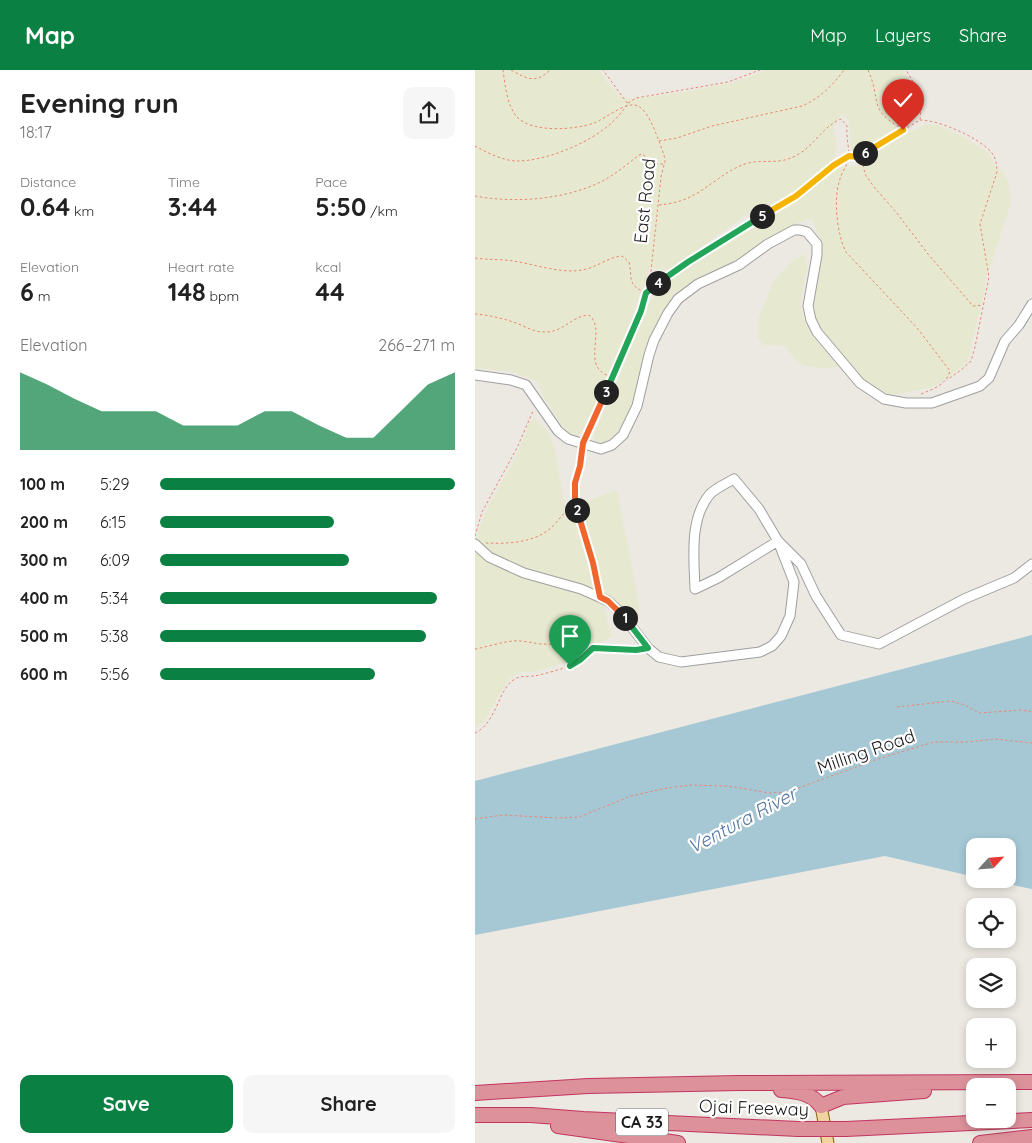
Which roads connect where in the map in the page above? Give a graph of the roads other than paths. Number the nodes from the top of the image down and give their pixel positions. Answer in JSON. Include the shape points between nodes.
{"nodes":[{"id":1,"x":1032,"y":304,"type":"edge"},
{"id":2,"x":475,"y":375,"type":"edge"},
{"id":3,"x":778,"y":541,"type":"junction"},
{"id":4,"x":479,"y":543,"type":"edge"},
{"id":5,"x":1032,"y":564,"type":"edge"},
{"id":6,"x":1032,"y":1082,"type":"edge"},
{"id":7,"x":739,"y":1083,"type":"junction"},
{"id":8,"x":959,"y":1083,"type":"junction"},
{"id":9,"x":475,"y":1093,"type":"edge"},
{"id":10,"x":821,"y":1106,"type":"junction"},
{"id":11,"x":480,"y":1115,"type":"edge"},
{"id":12,"x":1032,"y":1120,"type":"edge"},
{"id":13,"x":1032,"y":1137,"type":"edge"},
{"id":14,"x":678,"y":1143,"type":"edge"},
{"id":15,"x":828,"y":1143,"type":"edge"},
{"id":16,"x":980,"y":1143,"type":"edge"}],
"edges":[{"from":1,"to":2,"type":"street","via":[[1005,341],[989,378],[980,386],[931,402],[884,399],[860,383],[817,332],[808,306],[817,244],[807,232],[794,230],[739,265],[698,284],[678,299],[654,340],[637,406],[623,435],[612,445],[593,448],[568,439],[558,431],[526,385]]},
{"from":3,"to":3,"type":"street","via":[[759,509],[734,479],[711,493],[697,517],[695,589]]},
{"from":3,"to":4,"type":"street","via":[[794,582],[790,616],[781,636],[760,652],[681,662],[659,657],[648,648],[608,601],[581,589],[524,573],[489,557]]},
{"from":3,"to":5,"type":"street","via":[[801,564],[816,596],[841,635],[879,644],[964,599],[1015,578]]},
{"from":6,"to":8,"type":"highway","name":"Ojai Freeway","number":"CA 33"},
{"from":7,"to":8,"type":"highway","name":"Ojai Freeway","number":"CA 33"},
{"from":7,"to":9,"type":"highway","name":"Ojai Freeway","number":"CA 33","via":[[588,1086]]},
{"from":7,"to":10,"type":"highway","via":[[757,1090],[801,1093],[813,1097]]},
{"from":8,"to":10,"type":"highway","via":[[932,1090],[843,1097]]},
{"from":10,"to":15,"type":"main road"},
{"from":11,"to":12,"type":"highway","name":"Ojai Freeway","number":"CA 33","bridge":true,"via":[[798,1129]]},
{"from":11,"to":14,"type":"highway"},
{"from":13,"to":16,"type":"highway"}]}
